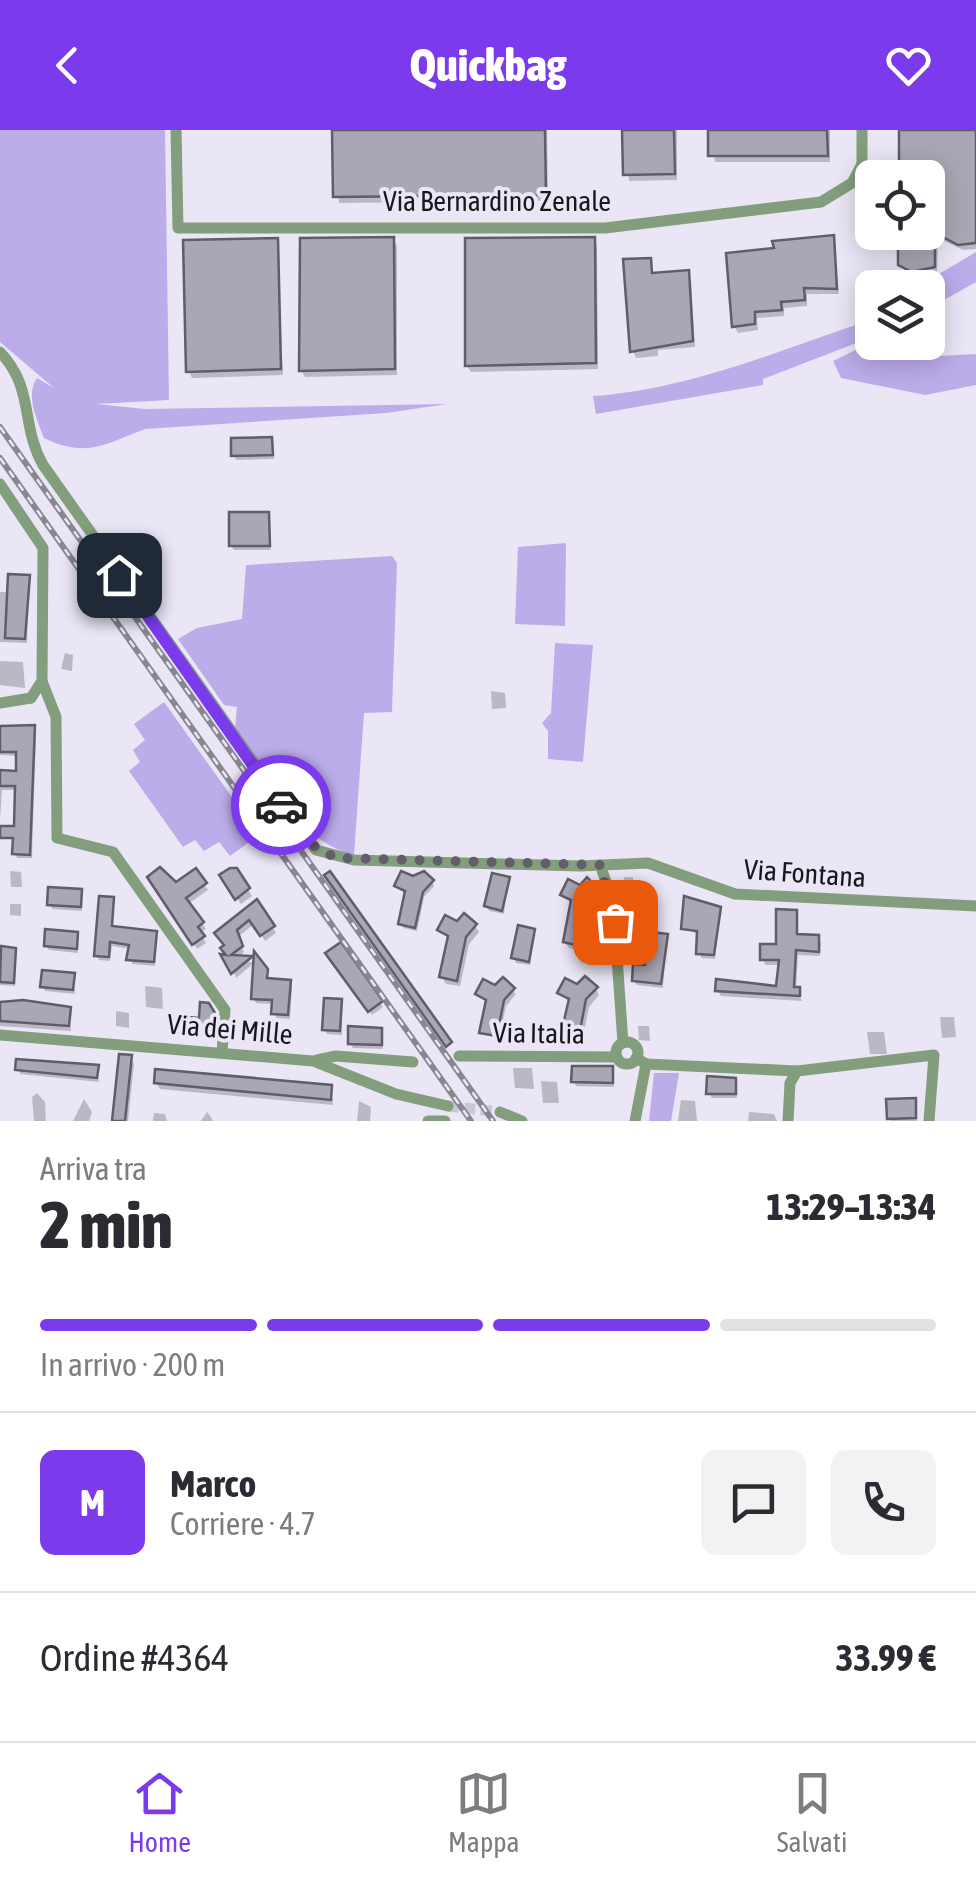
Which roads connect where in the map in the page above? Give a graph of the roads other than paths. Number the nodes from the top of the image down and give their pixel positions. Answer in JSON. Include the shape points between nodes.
{"nodes":[{"id":1,"x":176,"y":130,"type":"edge"},
{"id":2,"x":862,"y":130,"type":"edge"},
{"id":3,"x":0,"y":352,"type":"edge"},
{"id":4,"x":0,"y":484,"type":"edge"},
{"id":5,"x":42,"y":681,"type":"junction"},
{"id":6,"x":31,"y":698,"type":"junction"},
{"id":7,"x":0,"y":703,"type":"edge"},
{"id":8,"x":54,"y":708,"type":"junction"},
{"id":9,"x":600,"y":865,"type":"junction"},
{"id":10,"x":976,"y":906,"type":"edge"},
{"id":11,"x":0,"y":1035,"type":"edge"},
{"id":12,"x":623,"y":1043,"type":"junction"},
{"id":13,"x":222,"y":1053,"type":"junction"},
{"id":14,"x":459,"y":1056,"type":"dead end"},
{"id":15,"x":617,"y":1057,"type":"junction"},
{"id":16,"x":641,"y":1061,"type":"junction"},
{"id":17,"x":313,"y":1062,"type":"junction"},
{"id":18,"x":413,"y":1062,"type":"dead end"},
{"id":19,"x":794,"y":1073,"type":"junction"},
{"id":20,"x":448,"y":1106,"type":"tunnel mouth"},
{"id":21,"x":500,"y":1112,"type":"dead end"},
{"id":22,"x":428,"y":1121,"type":"edge"},
{"id":23,"x":445,"y":1121,"type":"tunnel mouth"},
{"id":24,"x":522,"y":1121,"type":"edge"},
{"id":25,"x":635,"y":1121,"type":"edge"},
{"id":26,"x":788,"y":1121,"type":"edge"},
{"id":27,"x":929,"y":1121,"type":"edge"}],
"edges":[{"from":1,"to":2,"type":"street","name":"Via Bernardino Zenale","via":[[178,228],[605,228],[821,202],[852,183],[862,164]]},
{"from":3,"to":9,"type":"street","name":"Via Fontana","via":[[21,378],[38,456],[316,850],[354,860]]},
{"from":4,"to":5,"type":"street","via":[[44,548]]},
{"from":5,"to":6,"type":"street"},
{"from":5,"to":8,"type":"street"},
{"from":6,"to":7,"type":"street"},
{"from":6,"to":8,"type":"street"},
{"from":8,"to":13,"type":"street","via":[[57,838],[107,849],[120,862],[225,1010]]},
{"from":9,"to":10,"type":"street","name":"Via Fontana","via":[[661,865],[735,894]]},
{"from":9,"to":12,"type":"street","via":[[613,902]]},
{"from":11,"to":13,"type":"street","name":"Via dei Mille"},
{"from":12,"to":15,"type":"street"},
{"from":12,"to":16,"type":"street","via":[[636,1047]]},
{"from":13,"to":17,"type":"street","name":"Via dei Mille"},
{"from":14,"to":15,"type":"street","name":"Via Italia"},
{"from":15,"to":16,"type":"street","name":"Via Italia","via":[[628,1064]]},
{"from":16,"to":19,"type":"street","name":"Via Italia"},
{"from":16,"to":25,"type":"street"},
{"from":17,"to":18,"type":"street","via":[[336,1056]]},
{"from":17,"to":20,"type":"street","name":"Via dei Mille"},
{"from":19,"to":26,"type":"street"},
{"from":19,"to":27,"type":"street","name":"Via Italia","via":[[934,1055]]},
{"from":21,"to":24,"type":"street"},
{"from":22,"to":23,"type":"street"}]}
